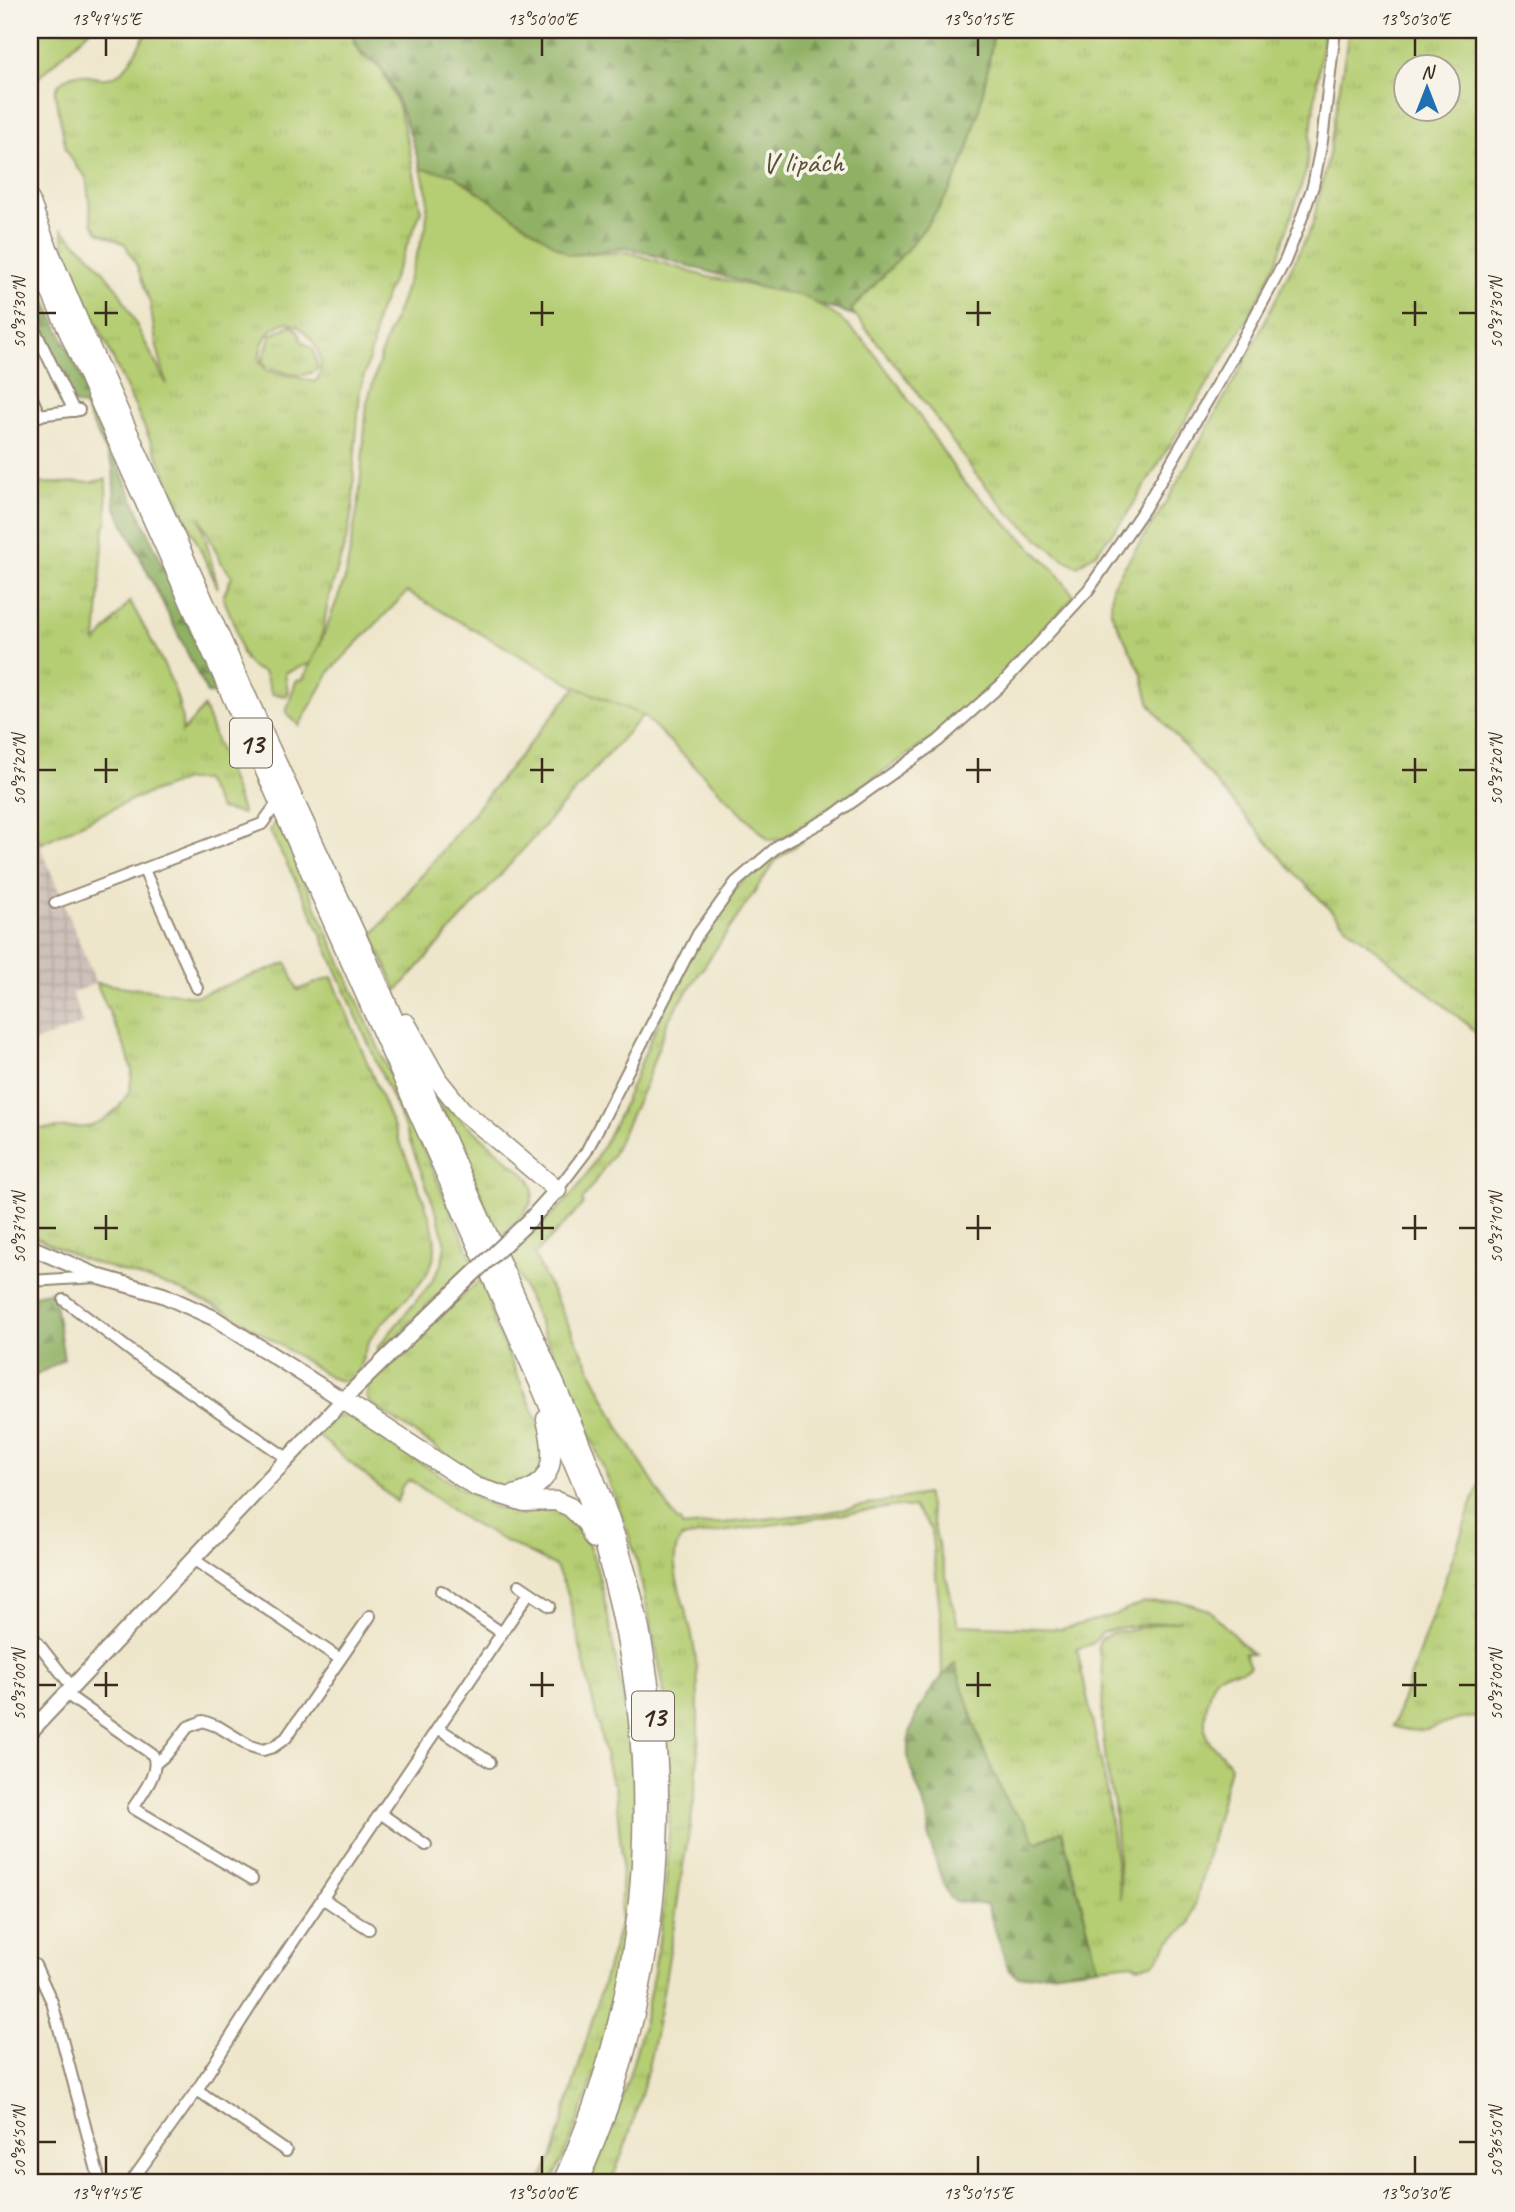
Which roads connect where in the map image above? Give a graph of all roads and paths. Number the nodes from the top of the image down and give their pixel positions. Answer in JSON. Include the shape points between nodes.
{"nodes":[{"id":1,"x":1335,"y":30,"type":"edge"},
{"id":2,"x":30,"y":200,"type":"edge"},
{"id":3,"x":30,"y":246,"type":"edge"},
{"id":4,"x":30,"y":320,"type":"edge"},
{"id":5,"x":30,"y":394,"type":"edge"},
{"id":6,"x":35,"y":416,"type":"edge"},
{"id":7,"x":278,"y":802,"type":"junction"},
{"id":8,"x":144,"y":870,"type":"junction"},
{"id":9,"x":55,"y":903,"type":"dead end"},
{"id":10,"x":368,"y":960,"type":"junction"},
{"id":11,"x":197,"y":988,"type":"dead end"},
{"id":12,"x":556,"y":1190,"type":"junction"},
{"id":13,"x":30,"y":1247,"type":"edge"},
{"id":14,"x":100,"y":1277,"type":"junction"},
{"id":15,"x":30,"y":1281,"type":"edge"},
{"id":16,"x":493,"y":1282,"type":"junction"},
{"id":17,"x":64,"y":1300,"type":"dead end"},
{"id":18,"x":343,"y":1400,"type":"junction"},
{"id":19,"x":288,"y":1458,"type":"junction"},
{"id":20,"x":503,"y":1497,"type":"junction"},
{"id":21,"x":192,"y":1559,"type":"junction"},
{"id":22,"x":519,"y":1585,"type":"dead end"},
{"id":23,"x":441,"y":1591,"type":"dead end"},
{"id":24,"x":529,"y":1593,"type":"junction"},
{"id":25,"x":550,"y":1606,"type":"dead end"},
{"id":26,"x":370,"y":1616,"type":"dead end"},
{"id":27,"x":30,"y":1633,"type":"edge"},
{"id":28,"x":502,"y":1633,"type":"junction"},
{"id":29,"x":340,"y":1660,"type":"junction"},
{"id":30,"x":69,"y":1690,"type":"junction"},
{"id":31,"x":438,"y":1728,"type":"junction"},
{"id":32,"x":30,"y":1732,"type":"edge"},
{"id":33,"x":641,"y":1740,"type":"junction"},
{"id":34,"x":489,"y":1762,"type":"dead end"},
{"id":35,"x":156,"y":1763,"type":"junction"},
{"id":36,"x":380,"y":1814,"type":"junction"},
{"id":37,"x":426,"y":1845,"type":"dead end"},
{"id":38,"x":252,"y":1880,"type":"dead end"},
{"id":39,"x":322,"y":1898,"type":"junction"},
{"id":40,"x":369,"y":1930,"type":"dead end"},
{"id":41,"x":35,"y":1965,"type":"dead end"},
{"id":42,"x":197,"y":2090,"type":"junction"},
{"id":43,"x":286,"y":2151,"type":"dead end"},
{"id":44,"x":100,"y":2182,"type":"edge"},
{"id":45,"x":131,"y":2182,"type":"edge"},
{"id":46,"x":562,"y":2182,"type":"edge"},
{"id":47,"x":579,"y":2182,"type":"edge"}],
"edges":[{"from":1,"to":12,"type":"street","via":[[1322,141],[1297,231],[1229,364],[1144,509],[1089,589],[1000,685],[938,741],[831,817],[779,845],[736,882],[675,975],[586,1152]]},
{"from":2,"to":10,"type":"highway","number":"13","via":[[83,331]]},
{"from":3,"to":7,"type":"highway","number":"13"},
{"from":4,"to":6,"type":"street","via":[[76,411]]},
{"from":5,"to":6,"type":"street"},
{"from":7,"to":8,"type":"street","via":[[262,824]]},
{"from":7,"to":16,"type":"highway","number":"13"},
{"from":8,"to":9,"type":"street"},
{"from":8,"to":11,"type":"street"},
{"from":10,"to":12,"type":"highway","via":[[438,1080],[462,1110]]},
{"from":10,"to":47,"type":"highway","number":"13","via":[[601,1493],[627,1572],[645,1657],[659,1796],[649,1937],[617,2077]]},
{"from":12,"to":18,"type":"street","bridge":true},
{"from":13,"to":14,"type":"street"},
{"from":14,"to":15,"type":"street"},
{"from":14,"to":18,"type":"street","via":[[163,1295],[214,1318]]},
{"from":16,"to":20,"type":"highway","via":[[501,1318],[545,1416],[552,1453],[545,1478],[537,1487]]},
{"from":16,"to":33,"type":"highway","number":"13","via":[[601,1536],[623,1617]]},
{"from":17,"to":19,"type":"street"},
{"from":18,"to":19,"type":"street"},
{"from":18,"to":20,"type":"highway","via":[[476,1487]]},
{"from":19,"to":21,"type":"street"},
{"from":20,"to":33,"type":"highway","via":[[556,1501],[587,1524],[603,1573]]},
{"from":21,"to":29,"type":"street"},
{"from":21,"to":30,"type":"street"},
{"from":22,"to":24,"type":"street"},
{"from":23,"to":28,"type":"street"},
{"from":24,"to":25,"type":"street"},
{"from":24,"to":28,"type":"street"},
{"from":26,"to":29,"type":"street"},
{"from":27,"to":30,"type":"street"},
{"from":28,"to":31,"type":"street"},
{"from":29,"to":35,"type":"street","via":[[286,1738],[273,1747],[263,1750],[203,1721],[188,1727]]},
{"from":30,"to":32,"type":"street"},
{"from":30,"to":35,"type":"street","via":[[144,1747]]},
{"from":31,"to":34,"type":"street"},
{"from":31,"to":36,"type":"street"},
{"from":33,"to":46,"type":"highway","number":"13","via":[[643,1852],[628,1976],[602,2073]]},
{"from":35,"to":38,"type":"street","via":[[134,1808]]},
{"from":36,"to":37,"type":"street"},
{"from":36,"to":39,"type":"street"},
{"from":39,"to":40,"type":"street"},
{"from":39,"to":42,"type":"street"},
{"from":41,"to":44,"type":"street","via":[[51,2002]]},
{"from":42,"to":43,"type":"street"},
{"from":42,"to":45,"type":"street"}]}
